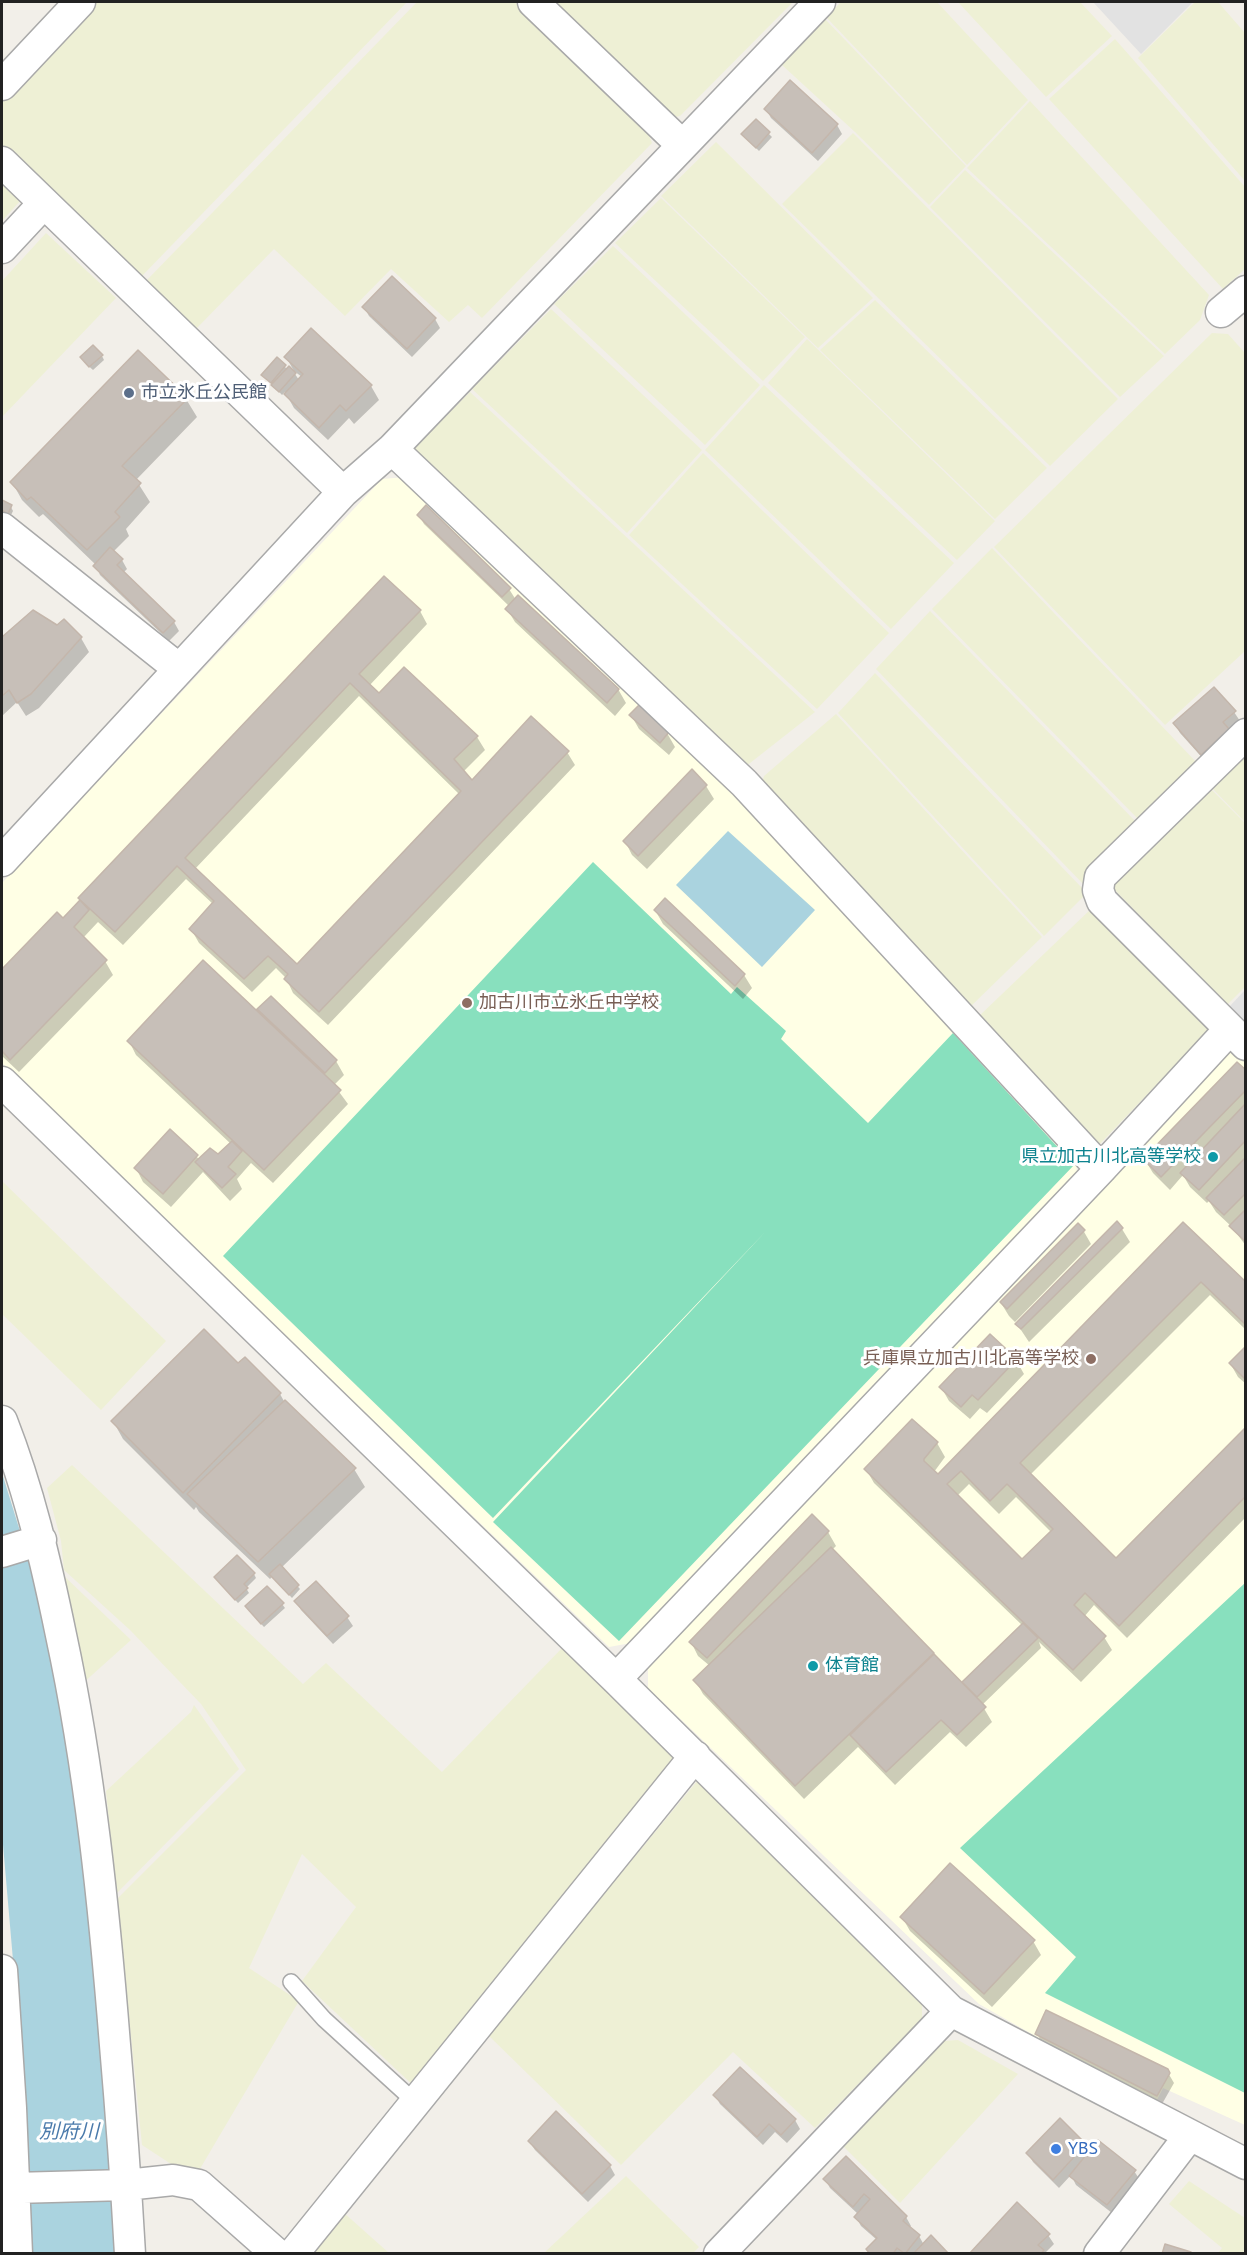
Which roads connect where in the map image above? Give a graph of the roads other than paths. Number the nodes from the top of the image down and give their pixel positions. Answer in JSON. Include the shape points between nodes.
{"nodes":[{"id":1,"x":81,"y":2,"type":"edge"},
{"id":2,"x":533,"y":2,"type":"edge"},
{"id":3,"x":820,"y":2,"type":"edge"},
{"id":4,"x":2,"y":85,"type":"edge"},
{"id":5,"x":682,"y":145,"type":"junction"},
{"id":6,"x":2,"y":162,"type":"edge"},
{"id":7,"x":43,"y":204,"type":"junction"},
{"id":8,"x":2,"y":248,"type":"edge"},
{"id":9,"x":1245,"y":291,"type":"edge"},
{"id":10,"x":1221,"y":312,"type":"dead end"},
{"id":11,"x":392,"y":449,"type":"junction"},
{"id":12,"x":343,"y":492,"type":"junction"},
{"id":13,"x":2,"y":528,"type":"edge"},
{"id":14,"x":179,"y":669,"type":"junction"},
{"id":15,"x":1245,"y":734,"type":"edge"},
{"id":16,"x":2,"y":861,"type":"edge"},
{"id":17,"x":1237,"y":1037,"type":"edge"},
{"id":18,"x":2,"y":1082,"type":"edge"},
{"id":19,"x":1101,"y":1169,"type":"junction"},
{"id":20,"x":2,"y":1421,"type":"edge"},
{"id":21,"x":41,"y":1540,"type":"junction"},
{"id":22,"x":2,"y":1552,"type":"edge"},
{"id":23,"x":616,"y":1679,"type":"junction"},
{"id":24,"x":694,"y":1756,"type":"junction"},
{"id":25,"x":2,"y":1970,"type":"edge"},
{"id":26,"x":291,"y":1982,"type":"dead end"},
{"id":27,"x":951,"y":2011,"type":"junction"},
{"id":28,"x":414,"y":2101,"type":"junction"},
{"id":29,"x":1190,"y":2135,"type":"junction"},
{"id":30,"x":1245,"y":2164,"type":"edge"},
{"id":31,"x":126,"y":2185,"type":"junction"},
{"id":32,"x":14,"y":2188,"type":"junction"},
{"id":33,"x":11,"y":2241,"type":"edge"},
{"id":34,"x":130,"y":2253,"type":"edge"},
{"id":35,"x":278,"y":2253,"type":"edge"},
{"id":36,"x":293,"y":2253,"type":"edge"},
{"id":37,"x":719,"y":2253,"type":"edge"},
{"id":38,"x":1099,"y":2253,"type":"edge"}],
"edges":[{"from":1,"to":4,"type":"street"},
{"from":2,"to":5,"type":"street"},
{"from":3,"to":5,"type":"street"},
{"from":5,"to":11,"type":"street"},
{"from":6,"to":7,"type":"street"},
{"from":7,"to":8,"type":"street"},
{"from":7,"to":12,"type":"street"},
{"from":9,"to":10,"type":"street"},
{"from":11,"to":12,"type":"street"},
{"from":11,"to":19,"type":"street","via":[[744,783]]},
{"from":12,"to":14,"type":"street"},
{"from":13,"to":14,"type":"street"},
{"from":14,"to":16,"type":"street"},
{"from":15,"to":17,"type":"street","via":[[1100,877],[1098,890],[1102,901]]},
{"from":17,"to":19,"type":"street"},
{"from":18,"to":23,"type":"street"},
{"from":19,"to":23,"type":"street"},
{"from":20,"to":21,"type":"street"},
{"from":21,"to":22,"type":"street"},
{"from":21,"to":31,"type":"street","via":[[72,1686],[93,1815]]},
{"from":23,"to":24,"type":"street"},
{"from":24,"to":27,"type":"street"},
{"from":24,"to":28,"type":"street"},
{"from":25,"to":32,"type":"street"},
{"from":26,"to":28,"type":"lane","via":[[324,2019]]},
{"from":27,"to":29,"type":"street"},
{"from":27,"to":37,"type":"street"},
{"from":28,"to":36,"type":"street"},
{"from":29,"to":30,"type":"street"},
{"from":29,"to":38,"type":"street"},
{"from":31,"to":32,"type":"street"},
{"from":31,"to":34,"type":"street"},
{"from":31,"to":35,"type":"street","via":[[172,2180],[199,2185]]},
{"from":32,"to":33,"type":"street"}]}
